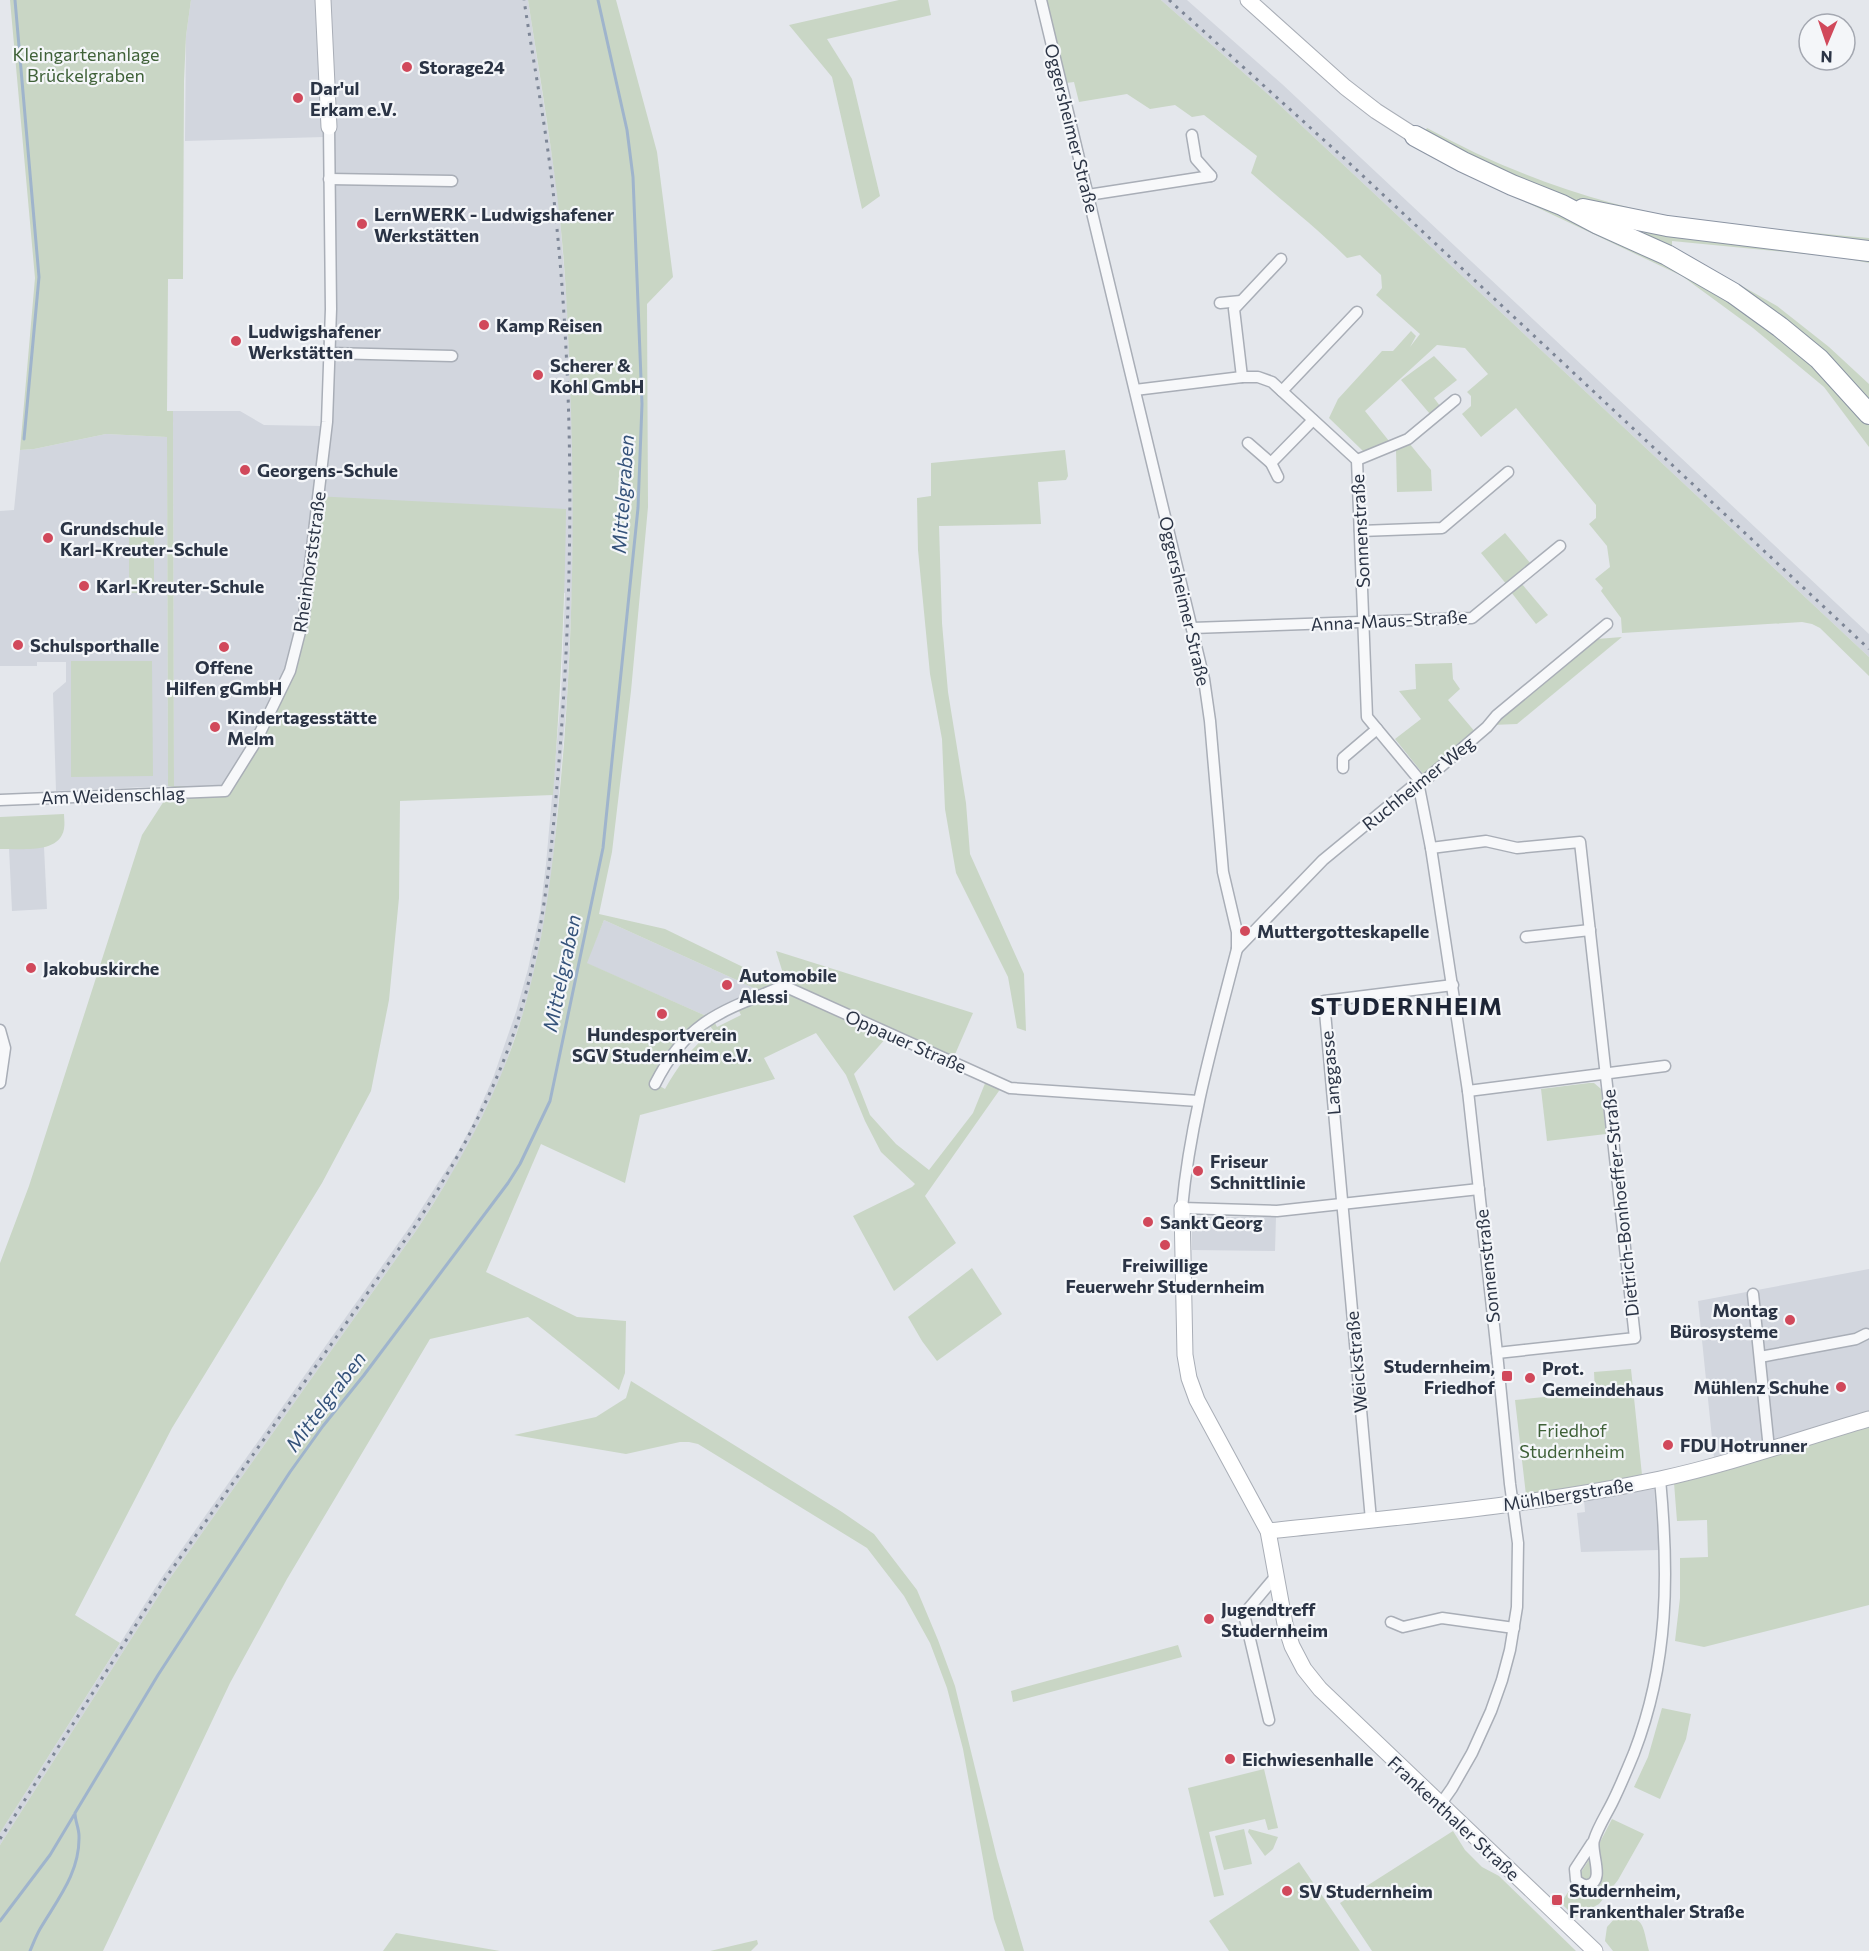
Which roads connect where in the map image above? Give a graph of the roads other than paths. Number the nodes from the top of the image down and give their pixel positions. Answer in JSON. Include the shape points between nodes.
{"nodes":[{"id":1,"x":323,"y":0,"type":"edge"},
{"id":2,"x":1041,"y":0,"type":"edge"},
{"id":3,"x":1248,"y":0,"type":"edge"},
{"id":4,"x":328,"y":127,"type":"joint"},
{"id":5,"x":1192,"y":135,"type":"dead end"},
{"id":6,"x":1415,"y":136,"type":"joint"},
{"id":7,"x":329,"y":179,"type":"junction"},
{"id":8,"x":452,"y":181,"type":"dead end"},
{"id":9,"x":1088,"y":195,"type":"junction"},
{"id":10,"x":1563,"y":205,"type":"junction"},
{"id":11,"x":1869,"y":250,"type":"edge"},
{"id":12,"x":1281,"y":259,"type":"dead end"},
{"id":13,"x":1241,"y":301,"type":"junction"},
{"id":14,"x":1220,"y":303,"type":"dead end"},
{"id":15,"x":1357,"y":312,"type":"dead end"},
{"id":16,"x":329,"y":353,"type":"junction"},
{"id":17,"x":452,"y":356,"type":"dead end"},
{"id":18,"x":1242,"y":378,"type":"junction"},
{"id":19,"x":1135,"y":390,"type":"junction"},
{"id":20,"x":1282,"y":391,"type":"junction"},
{"id":21,"x":1455,"y":400,"type":"dead end"},
{"id":22,"x":1869,"y":414,"type":"edge"},
{"id":23,"x":1313,"y":420,"type":"junction"},
{"id":24,"x":1248,"y":443,"type":"dead end"},
{"id":25,"x":1357,"y":460,"type":"junction"},
{"id":26,"x":1271,"y":463,"type":"junction"},
{"id":27,"x":1508,"y":472,"type":"dead end"},
{"id":28,"x":1278,"y":477,"type":"dead end"},
{"id":29,"x":1360,"y":531,"type":"junction"},
{"id":30,"x":1560,"y":546,"type":"dead end"},
{"id":31,"x":1364,"y":621,"type":"junction"},
{"id":32,"x":1607,"y":624,"type":"dead end"},
{"id":33,"x":1192,"y":628,"type":"junction"},
{"id":34,"x":1377,"y":729,"type":"junction"},
{"id":35,"x":1342,"y":768,"type":"dead end"},
{"id":36,"x":1419,"y":783,"type":"junction"},
{"id":37,"x":225,"y":791,"type":"joint"},
{"id":38,"x":0,"y":800,"type":"edge"},
{"id":39,"x":1431,"y":848,"type":"junction"},
{"id":40,"x":1590,"y":930,"type":"junction"},
{"id":41,"x":1526,"y":937,"type":"dead end"},
{"id":42,"x":1237,"y":949,"type":"junction"},
{"id":43,"x":1453,"y":985,"type":"junction"},
{"id":44,"x":0,"y":1030,"type":"edge"},
{"id":45,"x":1665,"y":1066,"type":"dead end"},
{"id":46,"x":1606,"y":1074,"type":"junction"},
{"id":47,"x":0,"y":1083,"type":"edge"},
{"id":48,"x":655,"y":1084,"type":"dead end"},
{"id":49,"x":1468,"y":1091,"type":"junction"},
{"id":50,"x":1198,"y":1101,"type":"junction"},
{"id":51,"x":1479,"y":1189,"type":"junction"},
{"id":52,"x":1342,"y":1204,"type":"junction"},
{"id":53,"x":1182,"y":1208,"type":"junction"},
{"id":54,"x":1753,"y":1294,"type":"dead end"},
{"id":55,"x":1866,"y":1334,"type":"dead end"},
{"id":56,"x":1497,"y":1353,"type":"junction"},
{"id":57,"x":1760,"y":1357,"type":"junction"},
{"id":58,"x":1865,"y":1420,"type":"edge"},
{"id":59,"x":1770,"y":1449,"type":"junction"},
{"id":60,"x":1660,"y":1479,"type":"junction"},
{"id":61,"x":1512,"y":1504,"type":"junction"},
{"id":62,"x":1371,"y":1520,"type":"junction"},
{"id":63,"x":1268,"y":1531,"type":"junction"},
{"id":64,"x":1275,"y":1576,"type":"junction"},
{"id":65,"x":1391,"y":1622,"type":"dead end"},
{"id":66,"x":1514,"y":1628,"type":"junction"},
{"id":67,"x":1269,"y":1720,"type":"dead end"},
{"id":68,"x":1440,"y":1805,"type":"junction"},
{"id":69,"x":1592,"y":1843,"type":"dead end"},
{"id":70,"x":1595,"y":1951,"type":"edge"}],
"edges":[{"from":1,"to":4,"type":"street","name":"Rheinhorststraße"},
{"from":2,"to":9,"type":"street","name":"Oggersheimer Straße"},
{"from":3,"to":6,"type":"street","via":[[1345,87]]},
{"from":4,"to":7,"type":"street","name":"Rheinhorststraße"},
{"from":5,"to":9,"type":"street","via":[[1196,159],[1210,176]]},
{"from":6,"to":10,"type":"highway","via":[[1502,180]]},
{"from":7,"to":8,"type":"street"},
{"from":7,"to":16,"type":"street","name":"Rheinhorststraße"},
{"from":9,"to":19,"type":"street","name":"Oggersheimer Straße"},
{"from":10,"to":11,"type":"highway","via":[[1677,228]]},
{"from":10,"to":22,"type":"highway","via":[[1733,293],[1819,359]]},
{"from":12,"to":13,"type":"street"},
{"from":13,"to":14,"type":"street"},
{"from":13,"to":18,"type":"street","via":[[1234,309]]},
{"from":15,"to":20,"type":"street"},
{"from":16,"to":17,"type":"street"},
{"from":16,"to":37,"type":"street","name":"Rheinhorststraße","via":[[325,444],[304,616],[290,671],[255,743]]},
{"from":18,"to":19,"type":"street","name":"Sonnenstraße"},
{"from":18,"to":20,"type":"street","name":"Sonnenstraße","via":[[1258,377]]},
{"from":19,"to":33,"type":"street","name":"Oggersheimer Straße"},
{"from":20,"to":23,"type":"street","name":"Sonnenstraße"},
{"from":21,"to":25,"type":"street","via":[[1408,439]]},
{"from":23,"to":25,"type":"street","name":"Sonnenstraße"},
{"from":23,"to":26,"type":"street"},
{"from":24,"to":26,"type":"street"},
{"from":25,"to":29,"type":"street","name":"Sonnenstraße"},
{"from":26,"to":28,"type":"street"},
{"from":27,"to":29,"type":"street","via":[[1442,528]]},
{"from":29,"to":31,"type":"street","name":"Sonnenstraße"},
{"from":30,"to":31,"type":"street","name":"Anna-Maus-Straße","via":[[1472,618]]},
{"from":31,"to":33,"type":"street","name":"Anna-Maus-Straße"},
{"from":31,"to":34,"type":"street","name":"Sonnenstraße","via":[[1367,717]]},
{"from":32,"to":36,"type":"street","name":"Ruchheimer Weg"},
{"from":33,"to":42,"type":"street","name":"Oggersheimer Straße","via":[[1210,721],[1223,872],[1237,932]]},
{"from":34,"to":35,"type":"street","via":[[1343,758]]},
{"from":34,"to":36,"type":"street","name":"Sonnenstraße"},
{"from":36,"to":39,"type":"street","name":"Sonnenstraße"},
{"from":36,"to":42,"type":"street","name":"Ruchheimer Weg","via":[[1323,860]]},
{"from":37,"to":38,"type":"street","name":"Am Weidenschlag"},
{"from":39,"to":40,"type":"street","name":"Dietrich-Bonhoeffer-Straße","via":[[1486,841],[1517,848],[1580,842]]},
{"from":39,"to":43,"type":"street","name":"Sonnenstraße"},
{"from":40,"to":41,"type":"street"},
{"from":40,"to":46,"type":"street","name":"Dietrich-Bonhoeffer-Straße"},
{"from":42,"to":50,"type":"street","name":"Oggersheimer Straße"},
{"from":43,"to":49,"type":"street","name":"Sonnenstraße"},
{"from":43,"to":52,"type":"street","name":"Langgasse","via":[[1324,1000]]},
{"from":44,"to":47,"type":"street","via":[[5,1048]]},
{"from":45,"to":46,"type":"street"},
{"from":46,"to":49,"type":"street"},
{"from":46,"to":56,"type":"street","name":"Dietrich-Bonhoeffer-Straße","via":[[1635,1338]]},
{"from":48,"to":50,"type":"street","name":"Oppauer Straße","via":[[686,1037],[705,1021],[784,987],[1010,1088]]},
{"from":49,"to":51,"type":"street","name":"Sonnenstraße"},
{"from":50,"to":53,"type":"street","name":"Oggersheimer Straße"},
{"from":51,"to":52,"type":"street"},
{"from":51,"to":56,"type":"street","name":"Sonnenstraße"},
{"from":52,"to":53,"type":"street","via":[[1277,1211]]},
{"from":52,"to":62,"type":"street","name":"Weickstraße"},
{"from":53,"to":63,"type":"street","name":"Frankenthaler Straße","via":[[1185,1355],[1189,1378]]},
{"from":54,"to":57,"type":"street"},
{"from":55,"to":57,"type":"street"},
{"from":56,"to":61,"type":"street","name":"Sonnenstraße"},
{"from":57,"to":59,"type":"street"},
{"from":58,"to":59,"type":"street","name":"Mühlbergstraße"},
{"from":59,"to":60,"type":"street","name":"Mühlbergstraße"},
{"from":60,"to":61,"type":"street","name":"Mühlbergstraße"},
{"from":60,"to":69,"type":"street","via":[[1666,1541],[1660,1651],[1634,1753]]},
{"from":61,"to":62,"type":"street","name":"Mühlbergstraße"},
{"from":61,"to":66,"type":"street","name":"Sonnenstraße","via":[[1518,1543]]},
{"from":62,"to":63,"type":"street","name":"Mühlbergstraße"},
{"from":63,"to":64,"type":"street","name":"Frankenthaler Straße"},
{"from":64,"to":67,"type":"street","via":[[1245,1614]]},
{"from":64,"to":68,"type":"street","name":"Frankenthaler Straße","via":[[1285,1624],[1304,1669]]},
{"from":65,"to":66,"type":"street","via":[[1403,1628],[1442,1618]]},
{"from":66,"to":68,"type":"street","name":"Sonnenstraße","via":[[1491,1711],[1472,1753]]},
{"from":68,"to":70,"type":"street","name":"Frankenthaler Straße"}]}
